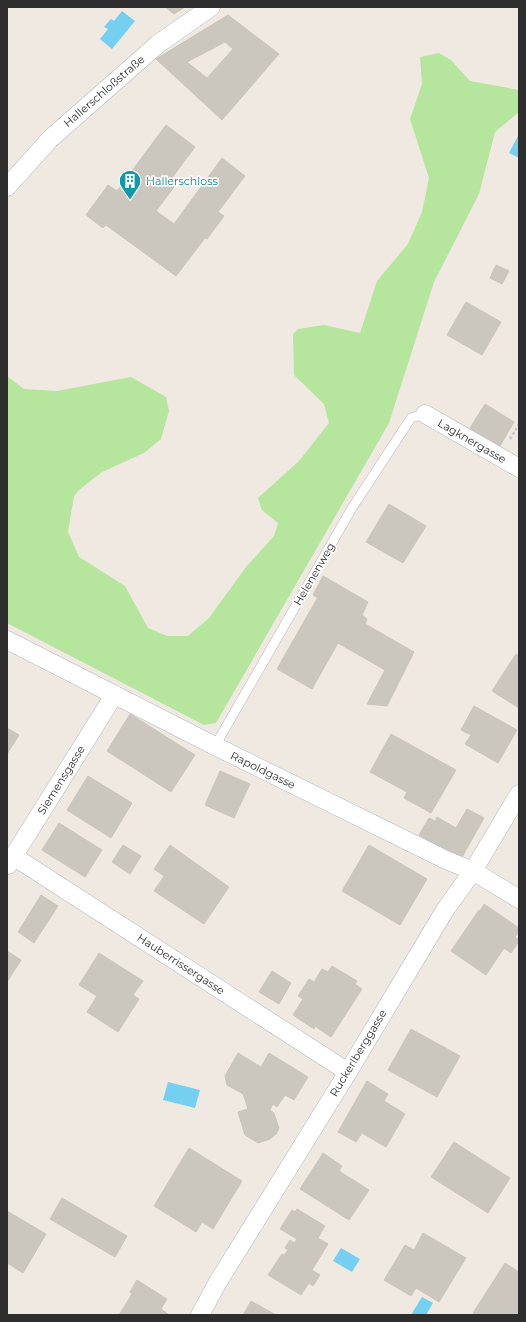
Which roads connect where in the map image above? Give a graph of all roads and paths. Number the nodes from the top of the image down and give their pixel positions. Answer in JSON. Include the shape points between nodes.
{"nodes":[{"id":1,"x":211,"y":7,"type":"edge"},
{"id":2,"x":7,"y":187,"type":"edge"},
{"id":3,"x":425,"y":414,"type":"joint"},
{"id":4,"x":519,"y":468,"type":"edge"},
{"id":5,"x":7,"y":640,"type":"edge"},
{"id":6,"x":114,"y":694,"type":"junction"},
{"id":7,"x":215,"y":746,"type":"junction"},
{"id":8,"x":519,"y":794,"type":"edge"},
{"id":9,"x":10,"y":861,"type":"edge"},
{"id":10,"x":473,"y":871,"type":"junction"},
{"id":11,"x":519,"y":899,"type":"edge"},
{"id":12,"x":348,"y":1072,"type":"junction"},
{"id":13,"x":200,"y":1315,"type":"edge"}],
"edges":[{"from":1,"to":2,"type":"street","name":"Hallerschloßstraße","via":[[158,44],[50,139]]},
{"from":3,"to":4,"type":"street","name":"Lagknergasse"},
{"from":3,"to":7,"type":"lane","name":"Helenenweg","via":[[411,418],[352,508]]},
{"from":5,"to":6,"type":"street","name":"Rapoldgasse"},
{"from":6,"to":7,"type":"street","name":"Rapoldgasse"},
{"from":6,"to":9,"type":"street","name":"Siemensgasse"},
{"from":7,"to":10,"type":"street","name":"Rapoldgasse"},
{"from":8,"to":10,"type":"street","name":"Ruckerlberggasse"},
{"from":9,"to":12,"type":"street","name":"Hauberrissergasse"},
{"from":10,"to":11,"type":"street","name":"Rapoldgasse"},
{"from":10,"to":12,"type":"street","name":"Ruckerlberggasse","via":[[444,910]]},
{"from":12,"to":13,"type":"street","name":"Ruckerlberggasse"}]}
